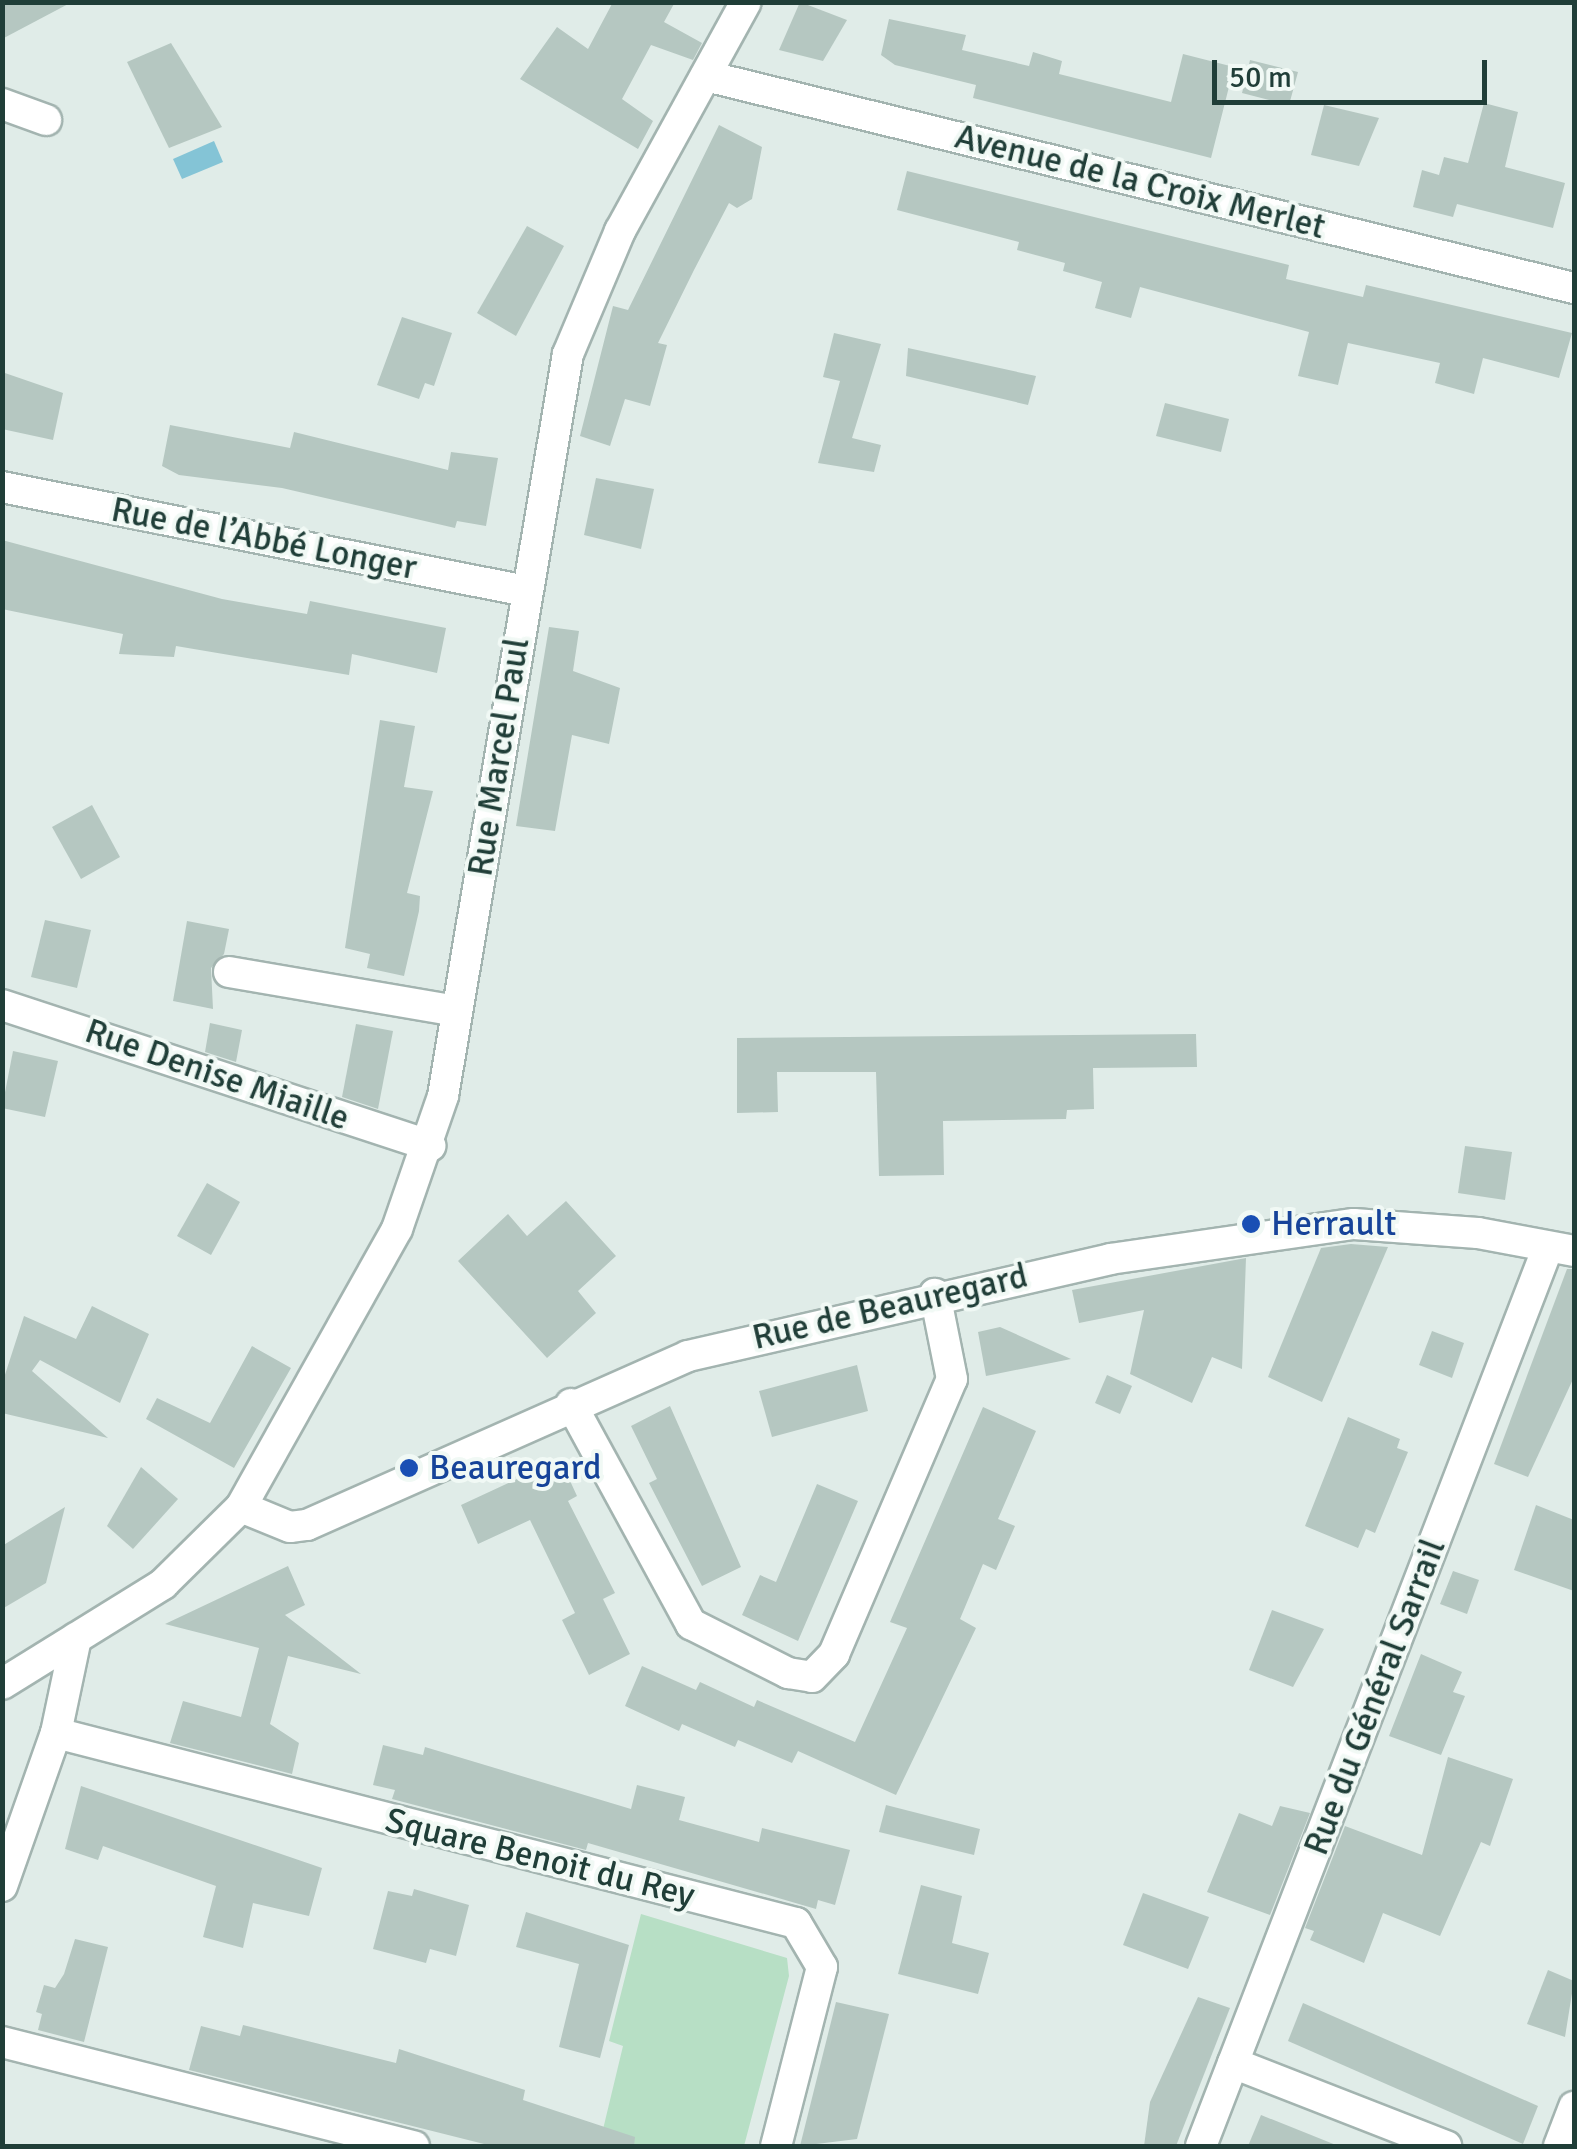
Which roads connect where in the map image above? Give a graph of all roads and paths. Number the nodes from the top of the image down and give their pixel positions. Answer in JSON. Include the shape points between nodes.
{"nodes":[{"id":1,"x":746,"y":2,"type":"edge"},
{"id":2,"x":706,"y":76,"type":"junction"},
{"id":3,"x":2,"y":104,"type":"edge"},
{"id":4,"x":46,"y":120,"type":"dead end"},
{"id":5,"x":1574,"y":288,"type":"edge"},
{"id":6,"x":2,"y":487,"type":"edge"},
{"id":7,"x":526,"y":592,"type":"junction"},
{"id":8,"x":229,"y":972,"type":"dead end"},
{"id":9,"x":2,"y":1006,"type":"edge"},
{"id":10,"x":458,"y":1011,"type":"junction"},
{"id":11,"x":430,"y":1146,"type":"junction"},
{"id":12,"x":1561,"y":1249,"type":"edge"},
{"id":13,"x":935,"y":1294,"type":"junction"},
{"id":14,"x":571,"y":1404,"type":"junction"},
{"id":15,"x":241,"y":1507,"type":"junction"},
{"id":16,"x":76,"y":1638,"type":"junction"},
{"id":17,"x":2,"y":1684,"type":"edge"},
{"id":18,"x":56,"y":1733,"type":"junction"},
{"id":19,"x":2,"y":1886,"type":"edge"},
{"id":20,"x":2,"y":2042,"type":"edge"},
{"id":21,"x":1233,"y":2063,"type":"junction"},
{"id":22,"x":1574,"y":2107,"type":"edge"},
{"id":23,"x":414,"y":2146,"type":"edge"},
{"id":24,"x":776,"y":2146,"type":"edge"},
{"id":25,"x":1201,"y":2146,"type":"edge"},
{"id":26,"x":1446,"y":2146,"type":"edge"},
{"id":27,"x":1559,"y":2146,"type":"edge"}],
"edges":[{"from":1,"to":2,"type":"street","name":"Rue Marcel Paul"},
{"from":2,"to":5,"type":"street","name":"Avenue de la Croix Merlet"},
{"from":2,"to":7,"type":"street","name":"Rue Marcel Paul","via":[[588,297],[555,413]]},
{"from":3,"to":4,"type":"street"},
{"from":6,"to":7,"type":"street","name":"Rue de l’Abbé Longer"},
{"from":7,"to":10,"type":"street","name":"Rue Marcel Paul"},
{"from":8,"to":10,"type":"street"},
{"from":9,"to":11,"type":"street","name":"Rue Denise Miaille"},
{"from":10,"to":11,"type":"street","name":"Rue Marcel Paul"},
{"from":11,"to":15,"type":"street","name":"Rue Marcel Paul","via":[[397,1229]]},
{"from":12,"to":13,"type":"street","name":"Rue de Beauregard","via":[[1416,1226],[1298,1227]]},
{"from":12,"to":21,"type":"street","name":"Rue du Général Sarrail"},
{"from":13,"to":14,"type":"street","name":"Rue de Beauregard","via":[[730,1343]]},
{"from":13,"to":14,"type":"street","via":[[952,1379],[834,1654],[812,1676],[788,1673],[691,1624]]},
{"from":14,"to":15,"type":"street","name":"Rue de Beauregard","via":[[308,1525],[290,1527]]},
{"from":15,"to":16,"type":"street","name":"Rue Marcel Paul","via":[[163,1584]]},
{"from":16,"to":17,"type":"street","name":"Rue Marcel Paul"},
{"from":16,"to":18,"type":"street"},
{"from":18,"to":19,"type":"street"},
{"from":18,"to":24,"type":"street","name":"Square Benoit du Rey","via":[[796,1924],[822,1967]]},
{"from":20,"to":23,"type":"street"},
{"from":21,"to":25,"type":"street","name":"Rue du Général Sarrail"},
{"from":21,"to":26,"type":"street"},
{"from":22,"to":27,"type":"street"}]}
